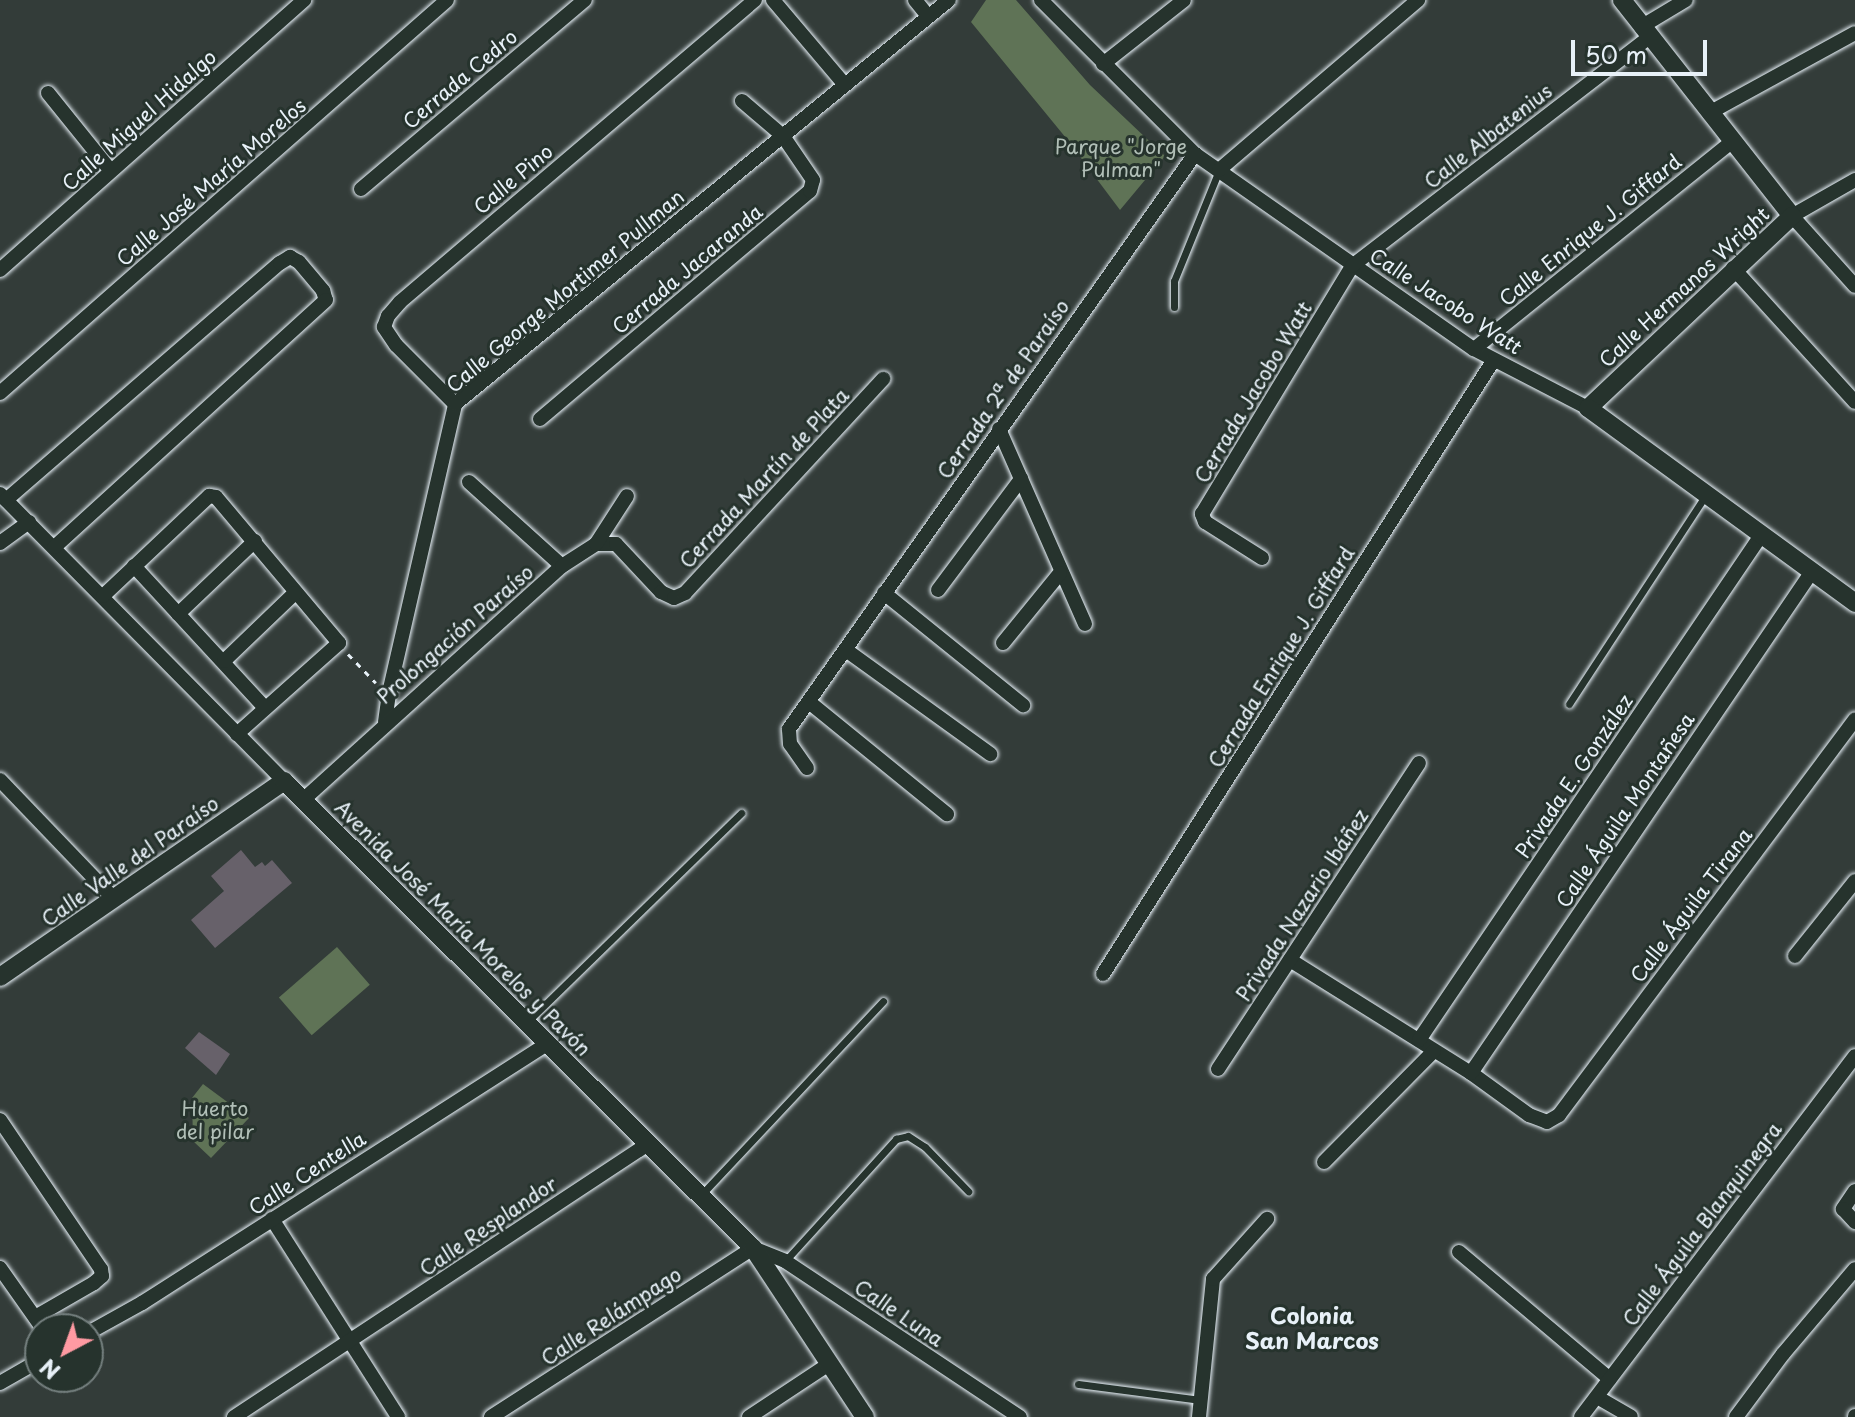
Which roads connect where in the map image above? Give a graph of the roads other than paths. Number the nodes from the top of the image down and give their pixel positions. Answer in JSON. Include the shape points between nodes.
{"nodes":[{"id":1,"x":304,"y":0,"type":"edge"},
{"id":2,"x":447,"y":0,"type":"edge"},
{"id":3,"x":585,"y":0,"type":"edge"},
{"id":4,"x":755,"y":0,"type":"edge"},
{"id":5,"x":773,"y":0,"type":"edge"},
{"id":6,"x":915,"y":0,"type":"edge"},
{"id":7,"x":949,"y":0,"type":"edge"},
{"id":8,"x":1041,"y":0,"type":"edge"},
{"id":9,"x":1184,"y":0,"type":"edge"},
{"id":10,"x":1418,"y":0,"type":"edge"},
{"id":11,"x":1622,"y":0,"type":"edge"},
{"id":12,"x":1686,"y":0,"type":"edge"},
{"id":13,"x":928,"y":16,"type":"junction"},
{"id":14,"x":1645,"y":32,"type":"junction"},
{"id":15,"x":1855,"y":33,"type":"edge"},
{"id":16,"x":1103,"y":64,"type":"junction"},
{"id":17,"x":845,"y":85,"type":"junction"},
{"id":18,"x":48,"y":93,"type":"dead end"},
{"id":19,"x":742,"y":101,"type":"dead end"},
{"id":20,"x":1709,"y":113,"type":"junction"},
{"id":21,"x":783,"y":136,"type":"junction"},
{"id":22,"x":1731,"y":142,"type":"junction"},
{"id":23,"x":1195,"y":154,"type":"junction"},
{"id":24,"x":1219,"y":170,"type":"junction"},
{"id":25,"x":111,"y":171,"type":"junction"},
{"id":26,"x":1855,"y":180,"type":"edge"},
{"id":27,"x":361,"y":189,"type":"dead end"},
{"id":28,"x":1792,"y":216,"type":"junction"},
{"id":29,"x":1352,"y":266,"type":"junction"},
{"id":30,"x":1733,"y":268,"type":"junction"},
{"id":31,"x":0,"y":270,"type":"edge"},
{"id":32,"x":1855,"y":286,"type":"edge"},
{"id":33,"x":1174,"y":307,"type":"dead end"},
{"id":34,"x":1474,"y":349,"type":"junction"},
{"id":35,"x":1493,"y":361,"type":"junction"},
{"id":36,"x":883,"y":379,"type":"dead end"},
{"id":37,"x":0,"y":393,"type":"edge"},
{"id":38,"x":1855,"y":402,"type":"edge"},
{"id":39,"x":455,"y":404,"type":"junction"},
{"id":40,"x":1588,"y":408,"type":"junction"},
{"id":41,"x":540,"y":419,"type":"dead end"},
{"id":42,"x":999,"y":429,"type":"junction"},
{"id":43,"x":1021,"y":479,"type":"junction"},
{"id":44,"x":469,"y":482,"type":"dead end"},
{"id":45,"x":1706,"y":493,"type":"junction"},
{"id":46,"x":627,"y":496,"type":"dead end"},
{"id":47,"x":3,"y":497,"type":"edge"},
{"id":48,"x":29,"y":522,"type":"junction"},
{"id":49,"x":1762,"y":534,"type":"junction"},
{"id":50,"x":255,"y":541,"type":"junction"},
{"id":51,"x":0,"y":543,"type":"edge"},
{"id":52,"x":596,"y":544,"type":"junction"},
{"id":53,"x":55,"y":547,"type":"junction"},
{"id":54,"x":1262,"y":558,"type":"dead end"},
{"id":55,"x":134,"y":566,"type":"junction"},
{"id":56,"x":562,"y":566,"type":"junction"},
{"id":57,"x":1813,"y":570,"type":"junction"},
{"id":58,"x":1060,"y":573,"type":"junction"},
{"id":59,"x":938,"y":590,"type":"dead end"},
{"id":60,"x":295,"y":593,"type":"junction"},
{"id":61,"x":884,"y":593,"type":"junction"},
{"id":62,"x":103,"y":596,"type":"junction"},
{"id":63,"x":1855,"y":603,"type":"edge"},
{"id":64,"x":178,"y":614,"type":"junction"},
{"id":65,"x":1085,"y":624,"type":"dead end"},
{"id":66,"x":1003,"y":643,"type":"dead end"},
{"id":67,"x":846,"y":650,"type":"junction"},
{"id":68,"x":224,"y":661,"type":"junction"},
{"id":69,"x":809,"y":702,"type":"junction"},
{"id":70,"x":1569,"y":704,"type":"dead end"},
{"id":71,"x":1023,"y":705,"type":"dead end"},
{"id":72,"x":265,"y":708,"type":"junction"},
{"id":73,"x":1855,"y":719,"type":"edge"},
{"id":74,"x":385,"y":722,"type":"junction"},
{"id":75,"x":237,"y":734,"type":"junction"},
{"id":76,"x":990,"y":754,"type":"dead end"},
{"id":77,"x":1419,"y":763,"type":"dead end"},
{"id":78,"x":807,"y":768,"type":"dead end"},
{"id":79,"x":0,"y":780,"type":"edge"},
{"id":80,"x":284,"y":781,"type":"junction"},
{"id":81,"x":304,"y":799,"type":"junction"},
{"id":82,"x":741,"y":813,"type":"dead end"},
{"id":83,"x":947,"y":814,"type":"dead end"},
{"id":84,"x":1855,"y":881,"type":"edge"},
{"id":85,"x":114,"y":899,"type":"junction"},
{"id":86,"x":1795,"y":956,"type":"dead end"},
{"id":87,"x":1290,"y":960,"type":"junction"},
{"id":88,"x":1103,"y":974,"type":"dead end"},
{"id":89,"x":0,"y":977,"type":"edge"},
{"id":90,"x":883,"y":1001,"type":"dead end"},
{"id":91,"x":526,"y":1023,"type":"junction"},
{"id":92,"x":1419,"y":1040,"type":"junction"},
{"id":93,"x":546,"y":1045,"type":"junction"},
{"id":94,"x":1434,"y":1051,"type":"junction"},
{"id":95,"x":1855,"y":1056,"type":"edge"},
{"id":96,"x":1218,"y":1069,"type":"dead end"},
{"id":97,"x":1471,"y":1073,"type":"junction"},
{"id":98,"x":0,"y":1120,"type":"edge"},
{"id":99,"x":650,"y":1143,"type":"junction"},
{"id":100,"x":1324,"y":1162,"type":"dead end"},
{"id":101,"x":968,"y":1191,"type":"dead end"},
{"id":102,"x":701,"y":1195,"type":"junction"},
{"id":103,"x":1850,"y":1196,"type":"edge"},
{"id":104,"x":272,"y":1219,"type":"junction"},
{"id":105,"x":1267,"y":1219,"type":"dead end"},
{"id":106,"x":1855,"y":1222,"type":"edge"},
{"id":107,"x":753,"y":1248,"type":"junction"},
{"id":108,"x":1459,"y":1252,"type":"dead end"},
{"id":109,"x":785,"y":1261,"type":"junction"},
{"id":110,"x":0,"y":1268,"type":"edge"},
{"id":111,"x":1855,"y":1269,"type":"edge"},
{"id":112,"x":32,"y":1313,"type":"edge"},
{"id":113,"x":53,"y":1313,"type":"edge"},
{"id":114,"x":104,"y":1324,"type":"edge"},
{"id":115,"x":349,"y":1342,"type":"junction"},
{"id":116,"x":829,"y":1364,"type":"junction"},
{"id":117,"x":24,"y":1369,"type":"edge"},
{"id":118,"x":1610,"y":1379,"type":"junction"},
{"id":119,"x":0,"y":1383,"type":"edge"},
{"id":120,"x":1078,"y":1384,"type":"dead end"},
{"id":121,"x":1597,"y":1397,"type":"junction"},
{"id":122,"x":1201,"y":1400,"type":"junction"},
{"id":123,"x":234,"y":1417,"type":"edge"},
{"id":124,"x":398,"y":1417,"type":"edge"},
{"id":125,"x":491,"y":1417,"type":"edge"},
{"id":126,"x":749,"y":1417,"type":"edge"},
{"id":127,"x":865,"y":1417,"type":"edge"},
{"id":128,"x":1020,"y":1417,"type":"edge"},
{"id":129,"x":1199,"y":1417,"type":"edge"},
{"id":130,"x":1581,"y":1417,"type":"edge"},
{"id":131,"x":1631,"y":1417,"type":"edge"},
{"id":132,"x":1736,"y":1417,"type":"edge"}],
"edges":[{"from":1,"to":25,"type":"street","name":"Calle Miguel Hidalgo"},
{"from":2,"to":37,"type":"street","name":"Calle José María Morelos"},
{"from":3,"to":27,"type":"street","name":"Cerrada Cedro"},
{"from":4,"to":39,"type":"street","name":"Calle Pino","via":[[388,316],[384,327],[396,345]]},
{"from":5,"to":17,"type":"street"},
{"from":6,"to":13,"type":"street"},
{"from":7,"to":13,"type":"street","name":"Calle George Mortimer Pullman"},
{"from":8,"to":16,"type":"street","name":"Calle Jacobo Watt"},
{"from":9,"to":16,"type":"street"},
{"from":10,"to":24,"type":"street"},
{"from":11,"to":14,"type":"street"},
{"from":12,"to":14,"type":"street","name":"Calle Albatenius"},
{"from":13,"to":17,"type":"street","name":"Calle George Mortimer Pullman"},
{"from":14,"to":20,"type":"street"},
{"from":14,"to":29,"type":"street","name":"Calle Albatenius"},
{"from":15,"to":20,"type":"street"},
{"from":16,"to":23,"type":"street","name":"Calle Jacobo Watt"},
{"from":17,"to":21,"type":"street","name":"Calle George Mortimer Pullman"},
{"from":18,"to":25,"type":"street"},
{"from":19,"to":21,"type":"street","name":"Cerrada Jacaranda"},
{"from":20,"to":22,"type":"street"},
{"from":21,"to":39,"type":"street","name":"Calle George Mortimer Pullman"},
{"from":21,"to":41,"type":"street","name":"Cerrada Jacaranda","via":[[813,180],[810,191]]},
{"from":22,"to":28,"type":"street"},
{"from":22,"to":34,"type":"street","name":"Calle Enrique J. Giffard"},
{"from":23,"to":24,"type":"street","name":"Calle Jacobo Watt"},
{"from":23,"to":42,"type":"street","name":"Cerrada 2ª de Paraíso"},
{"from":24,"to":29,"type":"street","name":"Calle Jacobo Watt"},
{"from":24,"to":33,"type":"lane","via":[[1174,281]]},
{"from":25,"to":31,"type":"street","name":"Calle Miguel Hidalgo"},
{"from":26,"to":28,"type":"street","name":"Calle Hermanos Wright"},
{"from":28,"to":30,"type":"street","name":"Calle Hermanos Wright"},
{"from":28,"to":32,"type":"street"},
{"from":29,"to":34,"type":"street","name":"Calle Jacobo Watt"},
{"from":29,"to":54,"type":"street","name":"Cerrada Jacobo Watt","via":[[1202,514],[1205,522]]},
{"from":30,"to":38,"type":"street"},
{"from":30,"to":40,"type":"street","name":"Calle Hermanos Wright"},
{"from":34,"to":35,"type":"street","name":"Calle Jacobo Watt"},
{"from":35,"to":40,"type":"street","name":"Calle Jacobo Watt"},
{"from":35,"to":88,"type":"street","name":"Cerrada Enrique J. Giffard"},
{"from":36,"to":52,"type":"street","name":"Cerrada Martín de Plata","via":[[685,593],[674,598],[661,592],[616,544]]},
{"from":39,"to":74,"type":"street","name":"Calle George Mortimer Pullman"},
{"from":40,"to":45,"type":"street","name":"Calle Jacobo Watt"},
{"from":42,"to":43,"type":"street"},
{"from":42,"to":61,"type":"street","name":"Cerrada 2ª de Paraíso"},
{"from":43,"to":58,"type":"street"},
{"from":43,"to":59,"type":"street"},
{"from":44,"to":56,"type":"street"},
{"from":45,"to":49,"type":"street","name":"Calle Jacobo Watt"},
{"from":45,"to":70,"type":"lane"},
{"from":46,"to":52,"type":"street","name":"Prolongación Paraíso"},
{"from":47,"to":48,"type":"street","name":"Avenida José María Morelos y Pavón"},
{"from":47,"to":53,"type":"street","via":[[280,263],[290,257],[299,262],[326,300]]},
{"from":48,"to":51,"type":"street"},
{"from":48,"to":53,"type":"street","name":"Avenida José María Morelos y Pavón"},
{"from":49,"to":57,"type":"street","name":"Calle Jacobo Watt"},
{"from":49,"to":92,"type":"street","name":"Privada E. González"},
{"from":50,"to":55,"type":"street","via":[[216,497],[209,496]]},
{"from":50,"to":60,"type":"street"},
{"from":50,"to":64,"type":"street"},
{"from":52,"to":56,"type":"street","name":"Prolongación Paraíso"},
{"from":53,"to":62,"type":"street","name":"Avenida José María Morelos y Pavón"},
{"from":55,"to":62,"type":"street"},
{"from":55,"to":64,"type":"street"},
{"from":56,"to":74,"type":"street","name":"Prolongación Paraíso"},
{"from":57,"to":63,"type":"street","name":"Calle Jacobo Watt"},
{"from":57,"to":97,"type":"street","name":"Calle Águila Montañesa"},
{"from":58,"to":65,"type":"street"},
{"from":58,"to":66,"type":"street"},
{"from":60,"to":68,"type":"street"},
{"from":60,"to":72,"type":"street","via":[[339,643]]},
{"from":61,"to":67,"type":"street","name":"Cerrada 2ª de Paraíso"},
{"from":61,"to":71,"type":"street"},
{"from":62,"to":75,"type":"street","name":"Avenida José María Morelos y Pavón"},
{"from":64,"to":68,"type":"street"},
{"from":67,"to":69,"type":"street","name":"Cerrada 2ª de Paraíso"},
{"from":67,"to":76,"type":"street"},
{"from":68,"to":72,"type":"street"},
{"from":69,"to":78,"type":"street","name":"Cerrada 2ª de Paraíso","via":[[789,729],[790,744]]},
{"from":69,"to":83,"type":"street"},
{"from":72,"to":75,"type":"street"},
{"from":73,"to":97,"type":"street","name":"Calle Águila Tirana","via":[[1559,1115],[1547,1122],[1529,1115]]},
{"from":74,"to":81,"type":"street","name":"Prolongación Paraíso"},
{"from":75,"to":80,"type":"street","name":"Avenida José María Morelos y Pavón"},
{"from":77,"to":87,"type":"street","name":"Privada Nazario Ibáñez"},
{"from":79,"to":85,"type":"street"},
{"from":80,"to":81,"type":"street","name":"Avenida José María Morelos y Pavón"},
{"from":80,"to":85,"type":"street","name":"Calle Valle del Paraíso"},
{"from":81,"to":91,"type":"street","name":"Avenida José María Morelos y Pavón"},
{"from":82,"to":91,"type":"lane"},
{"from":84,"to":86,"type":"street"},
{"from":85,"to":89,"type":"street","name":"Calle Valle del Paraíso"},
{"from":87,"to":92,"type":"street"},
{"from":87,"to":96,"type":"street","name":"Privada Nazario Ibáñez"},
{"from":90,"to":102,"type":"lane"},
{"from":91,"to":93,"type":"street","name":"Avenida José María Morelos y Pavón"},
{"from":92,"to":94,"type":"street"},
{"from":93,"to":99,"type":"street","name":"Avenida José María Morelos y Pavón"},
{"from":93,"to":104,"type":"street","name":"Calle Centella"},
{"from":94,"to":97,"type":"street"},
{"from":94,"to":100,"type":"street"},
{"from":95,"to":118,"type":"street","name":"Calle Águila Blanquinegra"},
{"from":98,"to":113,"type":"street","via":[[101,1269],[102,1276]]},
{"from":99,"to":102,"type":"street","name":"Avenida José María Morelos y Pavón"},
{"from":99,"to":115,"type":"street","name":"Calle Resplandor"},
{"from":101,"to":109,"type":"lane","via":[[925,1147],[908,1136],[896,1139]]},
{"from":102,"to":107,"type":"street","name":"Avenida José María Morelos y Pavón"},
{"from":103,"to":106,"type":"street","via":[[1843,1209]]},
{"from":104,"to":114,"type":"street","name":"Calle Centella"},
{"from":104,"to":115,"type":"street"},
{"from":105,"to":122,"type":"street","via":[[1213,1279]]},
{"from":107,"to":109,"type":"street","name":"Calle Luna"},
{"from":107,"to":116,"type":"street","name":"Avenida José María Morelos y Pavón"},
{"from":107,"to":125,"type":"street","name":"Calle Relámpago"},
{"from":108,"to":118,"type":"street"},
{"from":109,"to":128,"type":"street","name":"Calle Luna"},
{"from":110,"to":112,"type":"street"},
{"from":111,"to":132,"type":"street"},
{"from":115,"to":123,"type":"street","name":"Calle Resplandor"},
{"from":115,"to":124,"type":"street"},
{"from":116,"to":126,"type":"street"},
{"from":116,"to":127,"type":"street","name":"Avenida José María Morelos y Pavón"},
{"from":117,"to":119,"type":"street"},
{"from":118,"to":121,"type":"street","name":"Calle Águila Blanquinegra"},
{"from":120,"to":122,"type":"lane"},
{"from":121,"to":130,"type":"street","name":"Calle Águila Blanquinegra"},
{"from":121,"to":131,"type":"street"},
{"from":122,"to":129,"type":"street"}]}
